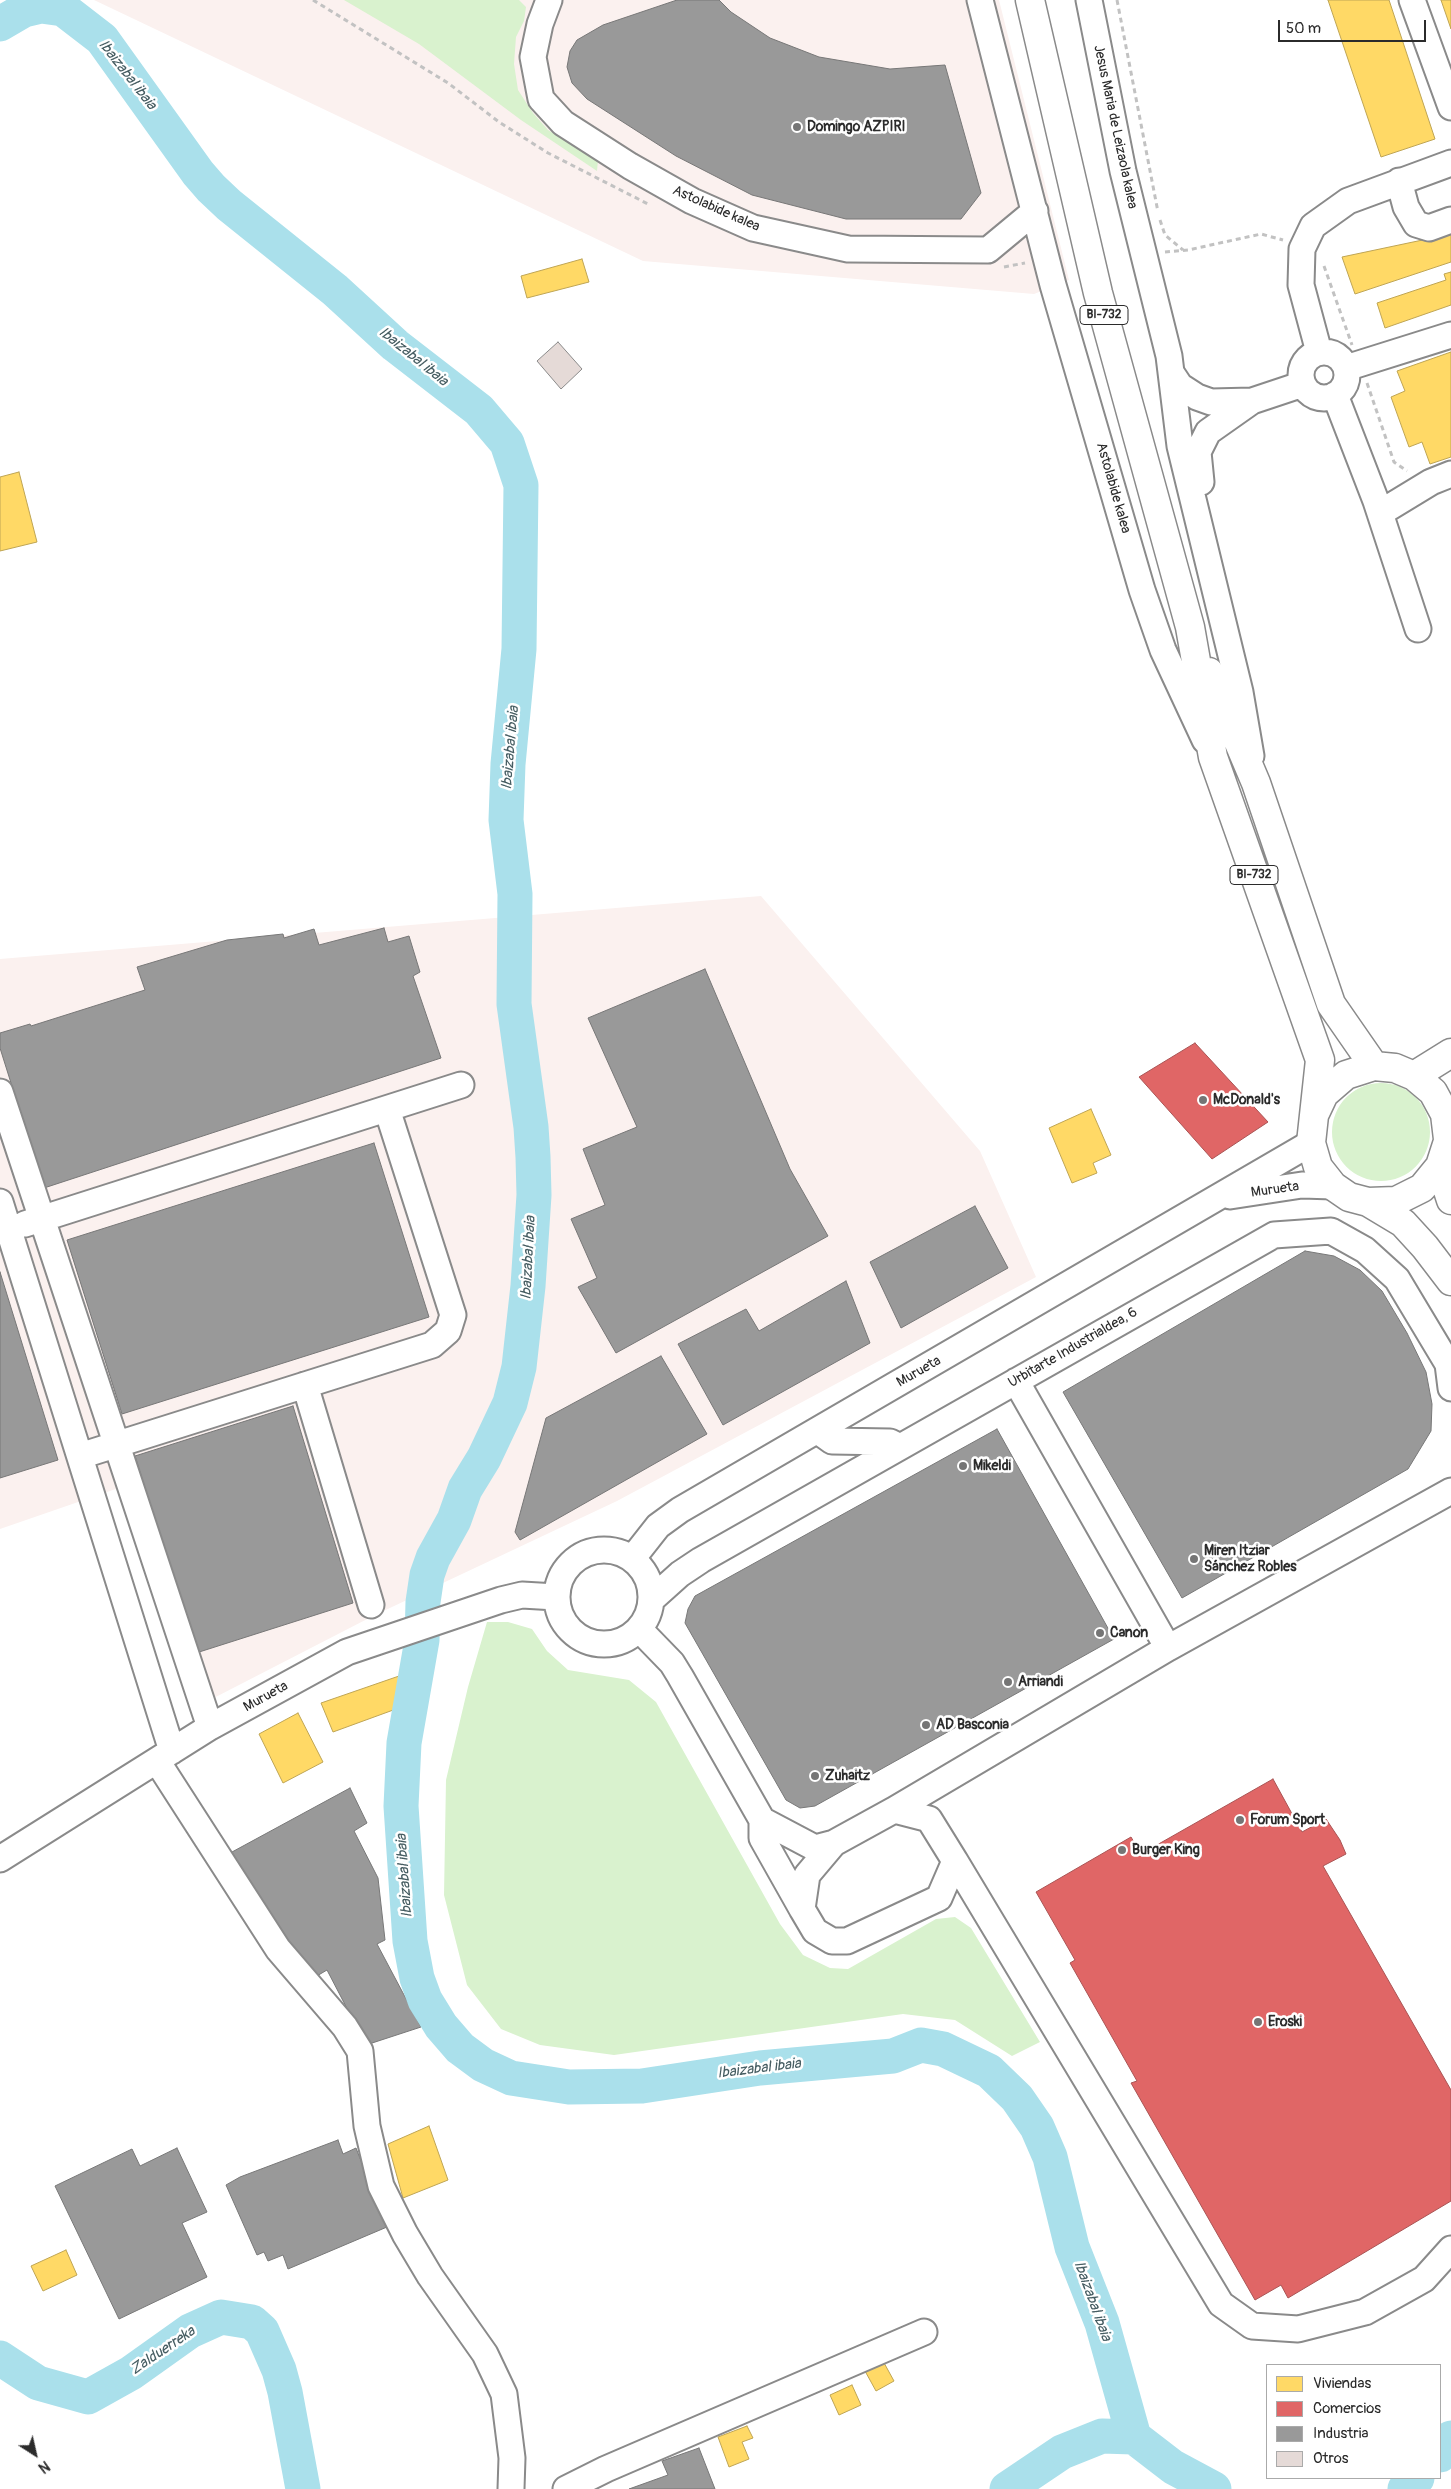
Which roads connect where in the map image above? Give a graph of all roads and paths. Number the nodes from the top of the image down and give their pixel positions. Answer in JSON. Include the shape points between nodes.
{"nodes":[{"id":1,"x":549,"y":0,"type":"edge"},
{"id":2,"x":980,"y":0,"type":"edge"},
{"id":3,"x":1030,"y":0,"type":"edge"},
{"id":4,"x":1089,"y":0,"type":"edge"},
{"id":5,"x":1117,"y":0,"type":"edge"},
{"id":6,"x":1412,"y":0,"type":"edge"},
{"id":7,"x":1451,"y":107,"type":"edge"},
{"id":8,"x":1451,"y":163,"type":"edge"},
{"id":9,"x":1399,"y":182,"type":"junction"},
{"id":10,"x":1034,"y":211,"type":"junction"},
{"id":11,"x":1451,"y":220,"type":"edge"},
{"id":12,"x":1183,"y":250,"type":"dead end"},
{"id":13,"x":1451,"y":335,"type":"edge"},
{"id":14,"x":1319,"y":352,"type":"junction"},
{"id":15,"x":1353,"y":366,"type":"junction"},
{"id":16,"x":1172,"y":374,"type":"junction"},
{"id":17,"x":1303,"y":384,"type":"junction"},
{"id":18,"x":1335,"y":395,"type":"junction"},
{"id":19,"x":1252,"y":401,"type":"junction"},
{"id":20,"x":1434,"y":482,"type":"edge"},
{"id":21,"x":1451,"y":496,"type":"edge"},
{"id":22,"x":1380,"y":513,"type":"junction"},
{"id":23,"x":1209,"y":568,"type":"junction"},
{"id":24,"x":1190,"y":627,"type":"junction"},
{"id":25,"x":1418,"y":629,"type":"dead end"},
{"id":26,"x":1213,"y":757,"type":"junction"},
{"id":27,"x":1256,"y":783,"type":"junction"},
{"id":28,"x":1451,"y":1053,"type":"edge"},
{"id":29,"x":1374,"y":1066,"type":"junction"},
{"id":30,"x":1414,"y":1076,"type":"junction"},
{"id":31,"x":461,"y":1086,"type":"dead end"},
{"id":32,"x":0,"y":1092,"type":"edge"},
{"id":33,"x":387,"y":1109,"type":"junction"},
{"id":34,"x":1311,"y":1132,"type":"junction"},
{"id":35,"x":1449,"y":1136,"type":"edge"},
{"id":36,"x":1440,"y":1166,"type":"junction"},
{"id":37,"x":1333,"y":1186,"type":"junction"},
{"id":38,"x":1218,"y":1198,"type":"junction"},
{"id":39,"x":1451,"y":1200,"type":"edge"},
{"id":40,"x":0,"y":1202,"type":"edge"},
{"id":41,"x":1368,"y":1202,"type":"junction"},
{"id":42,"x":42,"y":1218,"type":"junction"},
{"id":43,"x":9,"y":1230,"type":"junction"},
{"id":44,"x":1451,"y":1281,"type":"edge"},
{"id":45,"x":1016,"y":1381,"type":"junction"},
{"id":46,"x":305,"y":1385,"type":"junction"},
{"id":47,"x":1451,"y":1388,"type":"edge"},
{"id":48,"x":818,"y":1431,"type":"junction"},
{"id":49,"x":117,"y":1444,"type":"junction"},
{"id":50,"x":900,"y":1447,"type":"junction"},
{"id":51,"x":80,"y":1456,"type":"junction"},
{"id":52,"x":1451,"y":1491,"type":"edge"},
{"id":53,"x":632,"y":1559,"type":"junction"},
{"id":54,"x":556,"y":1597,"type":"junction"},
{"id":55,"x":652,"y":1600,"type":"junction"},
{"id":56,"x":371,"y":1605,"type":"dead end"},
{"id":57,"x":639,"y":1629,"type":"junction"},
{"id":58,"x":1168,"y":1648,"type":"junction"},
{"id":59,"x":210,"y":1727,"type":"junction"},
{"id":60,"x":164,"y":1756,"type":"junction"},
{"id":61,"x":894,"y":1810,"type":"junction"},
{"id":62,"x":762,"y":1820,"type":"junction"},
{"id":63,"x":834,"y":1843,"type":"junction"},
{"id":64,"x":0,"y":1859,"type":"edge"},
{"id":65,"x":961,"y":1871,"type":"junction"},
{"id":66,"x":939,"y":1898,"type":"junction"},
{"id":67,"x":981,"y":1905,"type":"junction"},
{"id":68,"x":802,"y":1909,"type":"junction"},
{"id":69,"x":1451,"y":2249,"type":"edge"},
{"id":70,"x":924,"y":2332,"type":"dead end"},
{"id":71,"x":511,"y":2489,"type":"edge"},
{"id":72,"x":566,"y":2489,"type":"edge"}],
"edges":[{"from":1,"to":10,"type":"street","name":"Astolabide kalea","via":[[533,57],[541,99],[563,124],[692,202],[753,228],[848,249],[988,250]]},
{"from":2,"to":10,"type":"street","name":"Astolabide kalea"},
{"from":3,"to":24,"type":"main road","number":"BI-732","via":[[1095,284]]},
{"from":4,"to":16,"type":"street","name":"Jesus Maria de Leizaola kalea","via":[[1123,171]]},
{"from":5,"to":12,"type":"path","via":[[1159,218],[1165,235]]},
{"from":6,"to":7,"type":"street"},
{"from":8,"to":9,"type":"street"},
{"from":9,"to":11,"type":"street","via":[[1406,207],[1416,224],[1429,228]]},
{"from":9,"to":14,"type":"street","via":[[1348,201],[1313,226],[1302,249],[1301,285]]},
{"from":10,"to":26,"type":"street","name":"Astolabide kalea","via":[[1142,590],[1162,650]]},
{"from":13,"to":15,"type":"street"},
{"from":14,"to":15,"type":"street","via":[[1330,352]]},
{"from":14,"to":17,"type":"street","via":[[1304,364]]},
{"from":15,"to":18,"type":"street","via":[[1345,384]]},
{"from":15,"to":20,"type":"path","via":[[1394,462],[1412,474]]},
{"from":16,"to":19,"type":"street","via":[[1180,386],[1211,402]]},
{"from":16,"to":23,"type":"street","name":"Jesus Maria de Leizaola kalea","via":[[1180,446]]},
{"from":17,"to":18,"type":"street","via":[[1316,396],[1326,398]]},
{"from":17,"to":19,"type":"street"},
{"from":18,"to":22,"type":"street"},
{"from":19,"to":23,"type":"street","via":[[1208,432],[1198,452],[1213,551]]},
{"from":20,"to":21,"type":"street"},
{"from":20,"to":22,"type":"street"},
{"from":22,"to":25,"type":"street"},
{"from":23,"to":27,"type":"street","name":"Jesus Maria de Leizaola kalea","via":[[1240,692]]},
{"from":24,"to":26,"type":"main road","number":"BI-732"},
{"from":24,"to":27,"type":"main road","number":"BI-732"},
{"from":26,"to":34,"type":"main road","number":"BI-732","via":[[1320,1060]]},
{"from":27,"to":29,"type":"main road","number":"BI-732","via":[[1331,1004]]},
{"from":28,"to":30,"type":"main road"},
{"from":29,"to":30,"type":"main road","number":"BI-732","via":[[1395,1068]]},
{"from":29,"to":34,"type":"main road","number":"BI-732","via":[[1346,1075],[1324,1094]]},
{"from":30,"to":35,"type":"main road","number":"BI-732","via":[[1433,1092],[1445,1114]]},
{"from":31,"to":33,"type":"street"},
{"from":32,"to":42,"type":"street"},
{"from":33,"to":42,"type":"street"},
{"from":33,"to":46,"type":"street","via":[[453,1315],[448,1331],[432,1345]]},
{"from":34,"to":37,"type":"main road","number":"BI-732","via":[[1318,1167]]},
{"from":34,"to":38,"type":"street","name":"Murueta"},
{"from":35,"to":36,"type":"main road","number":"BI-732"},
{"from":36,"to":39,"type":"main road"},
{"from":36,"to":41,"type":"main road","number":"BI-732","via":[[1422,1188],[1396,1201]]},
{"from":37,"to":38,"type":"street","name":"Murueta","via":[[1302,1186]]},
{"from":37,"to":41,"type":"main road","number":"BI-732","via":[[1350,1197]]},
{"from":38,"to":48,"type":"street","name":"Murueta"},
{"from":40,"to":43,"type":"street"},
{"from":41,"to":44,"type":"main road","number":"BI-732","via":[[1404,1223]]},
{"from":42,"to":43,"type":"street"},
{"from":42,"to":49,"type":"street"},
{"from":43,"to":51,"type":"street"},
{"from":45,"to":47,"type":"street","name":"Urbitarte Industrialdea, 6","via":[[1274,1235],[1331,1231],[1365,1250],[1397,1279],[1448,1364]]},
{"from":45,"to":50,"type":"street","name":"Urbitarte Industrialdea, 6"},
{"from":45,"to":58,"type":"street"},
{"from":46,"to":49,"type":"street"},
{"from":46,"to":56,"type":"street"},
{"from":48,"to":50,"type":"street","via":[[832,1441],[890,1442]]},
{"from":48,"to":53,"type":"street","name":"Murueta","via":[[680,1510],[658,1526]]},
{"from":49,"to":51,"type":"street"},
{"from":49,"to":59,"type":"street"},
{"from":50,"to":55,"type":"street","name":"Urbitarte Industrialdea, 6","via":[[701,1560]]},
{"from":51,"to":60,"type":"street"},
{"from":52,"to":58,"type":"street"},
{"from":53,"to":54,"type":"street","via":[[604,1550],[576,1558],[558,1582]]},
{"from":53,"to":55,"type":"street","via":[[646,1577]]},
{"from":54,"to":57,"type":"street","via":[[564,1624],[586,1642],[614,1644]]},
{"from":54,"to":59,"type":"street","name":"Murueta","via":[[522,1595],[474,1608],[347,1652]]},
{"from":55,"to":57,"type":"street","via":[[648,1616]]},
{"from":57,"to":62,"type":"street","via":[[672,1663]]},
{"from":58,"to":61,"type":"street"},
{"from":59,"to":60,"type":"street","name":"Murueta"},
{"from":60,"to":64,"type":"street","name":"Murueta"},
{"from":60,"to":71,"type":"street","via":[[278,1948],[345,2027],[360,2051],[367,2126],[381,2186],[430,2276],[486,2354],[504,2394],[512,2458]]},
{"from":61,"to":63,"type":"street"},
{"from":61,"to":65,"type":"street","via":[[929,1819]]},
{"from":62,"to":63,"type":"street","via":[[815,1848]]},
{"from":62,"to":68,"type":"street","via":[[762,1838]]},
{"from":63,"to":68,"type":"street","via":[[807,1875]]},
{"from":65,"to":66,"type":"street"},
{"from":65,"to":67,"type":"street"},
{"from":66,"to":67,"type":"street"},
{"from":66,"to":68,"type":"street","via":[[847,1941],[832,1941],[815,1931]]},
{"from":67,"to":69,"type":"street","via":[[1222,2304],[1252,2326],[1298,2329],[1365,2312],[1424,2279]]},
{"from":70,"to":72,"type":"street"}]}
